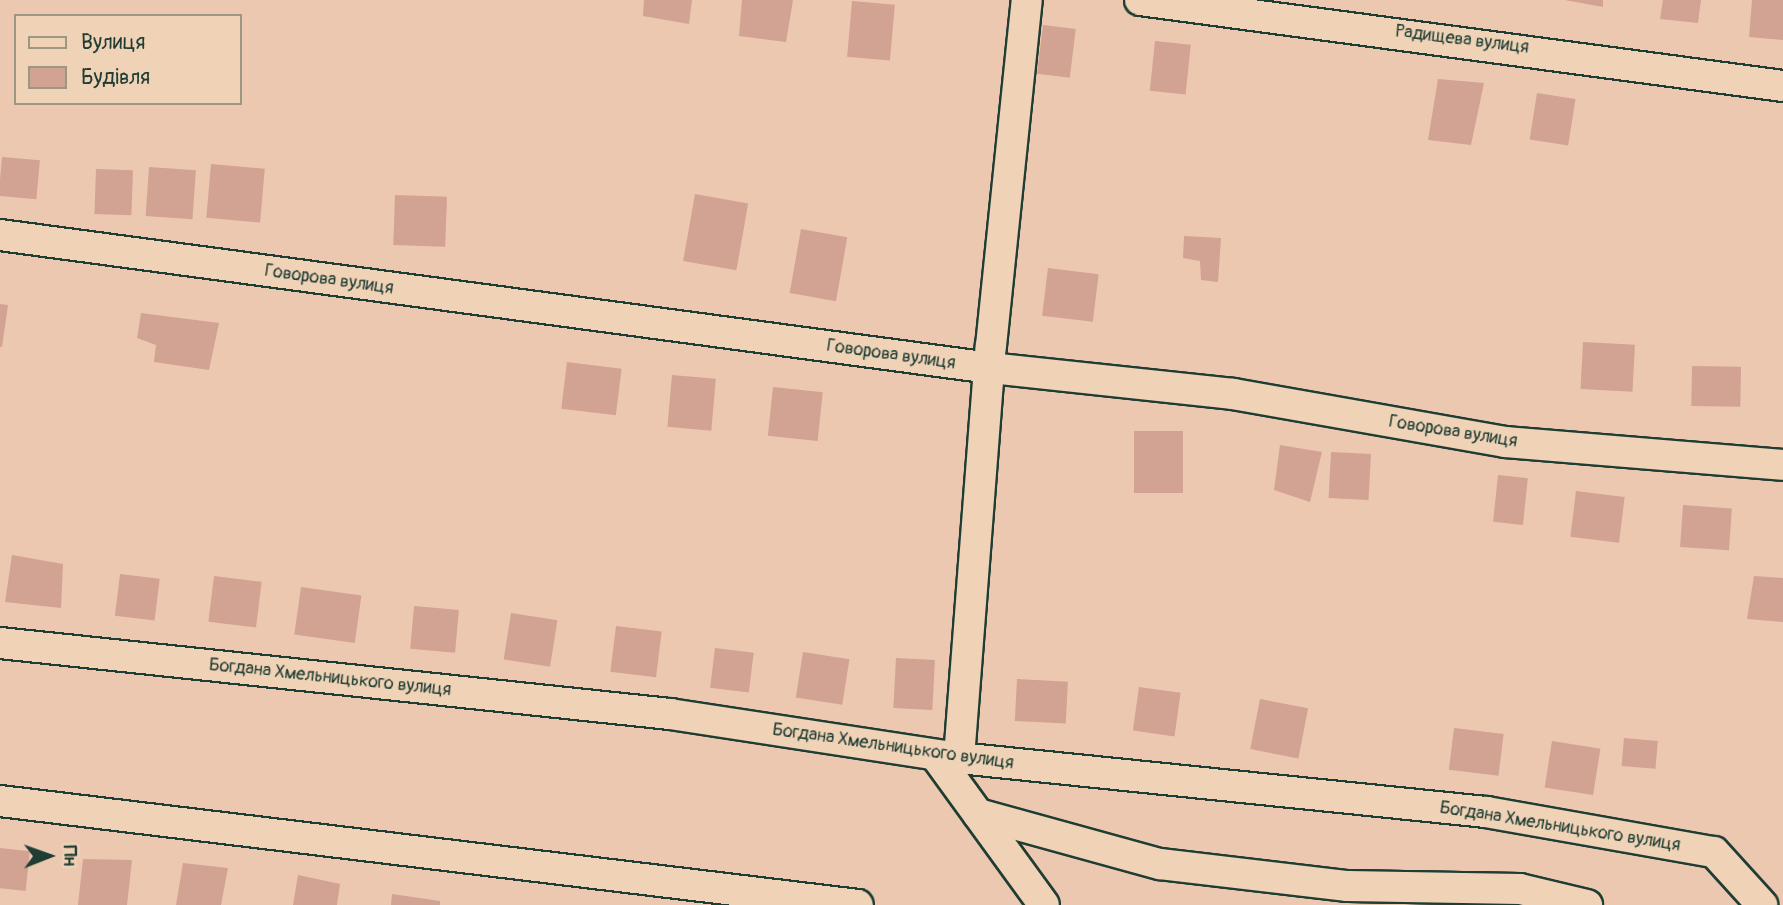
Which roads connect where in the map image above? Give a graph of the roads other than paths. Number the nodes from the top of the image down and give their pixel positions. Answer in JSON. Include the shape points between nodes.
{"nodes":[{"id":1,"x":1027,"y":0,"type":"edge"},
{"id":2,"x":1140,"y":0,"type":"edge"},
{"id":3,"x":1783,"y":86,"type":"edge"},
{"id":4,"x":0,"y":235,"type":"edge"},
{"id":5,"x":989,"y":368,"type":"junction"},
{"id":6,"x":1783,"y":465,"type":"edge"},
{"id":7,"x":0,"y":643,"type":"edge"},
{"id":8,"x":947,"y":756,"type":"junction"},
{"id":9,"x":0,"y":801,"type":"edge"},
{"id":10,"x":978,"y":814,"type":"junction"},
{"id":11,"x":858,"y":905,"type":"edge"},
{"id":12,"x":1044,"y":905,"type":"edge"},
{"id":13,"x":1587,"y":905,"type":"edge"},
{"id":14,"x":1762,"y":905,"type":"edge"}],
"edges":[{"from":1,"to":5,"type":"street"},
{"from":2,"to":3,"type":"street","name":"Радищева вулиця"},
{"from":4,"to":5,"type":"street","name":"Говорова вулиця"},
{"from":5,"to":6,"type":"street","name":"Говорова вулиця","via":[[1233,394],[1505,442]]},
{"from":5,"to":8,"type":"street"},
{"from":7,"to":8,"type":"street","name":"Богдана Хмельницького вулиця","via":[[670,714]]},
{"from":8,"to":10,"type":"street"},
{"from":8,"to":14,"type":"street","name":"Богдана Хмельницького вулиця","via":[[1486,812],[1714,852]]},
{"from":9,"to":11,"type":"street"},
{"from":10,"to":12,"type":"street"},
{"from":10,"to":13,"type":"street","via":[[1160,864],[1348,886],[1520,889]]}]}
